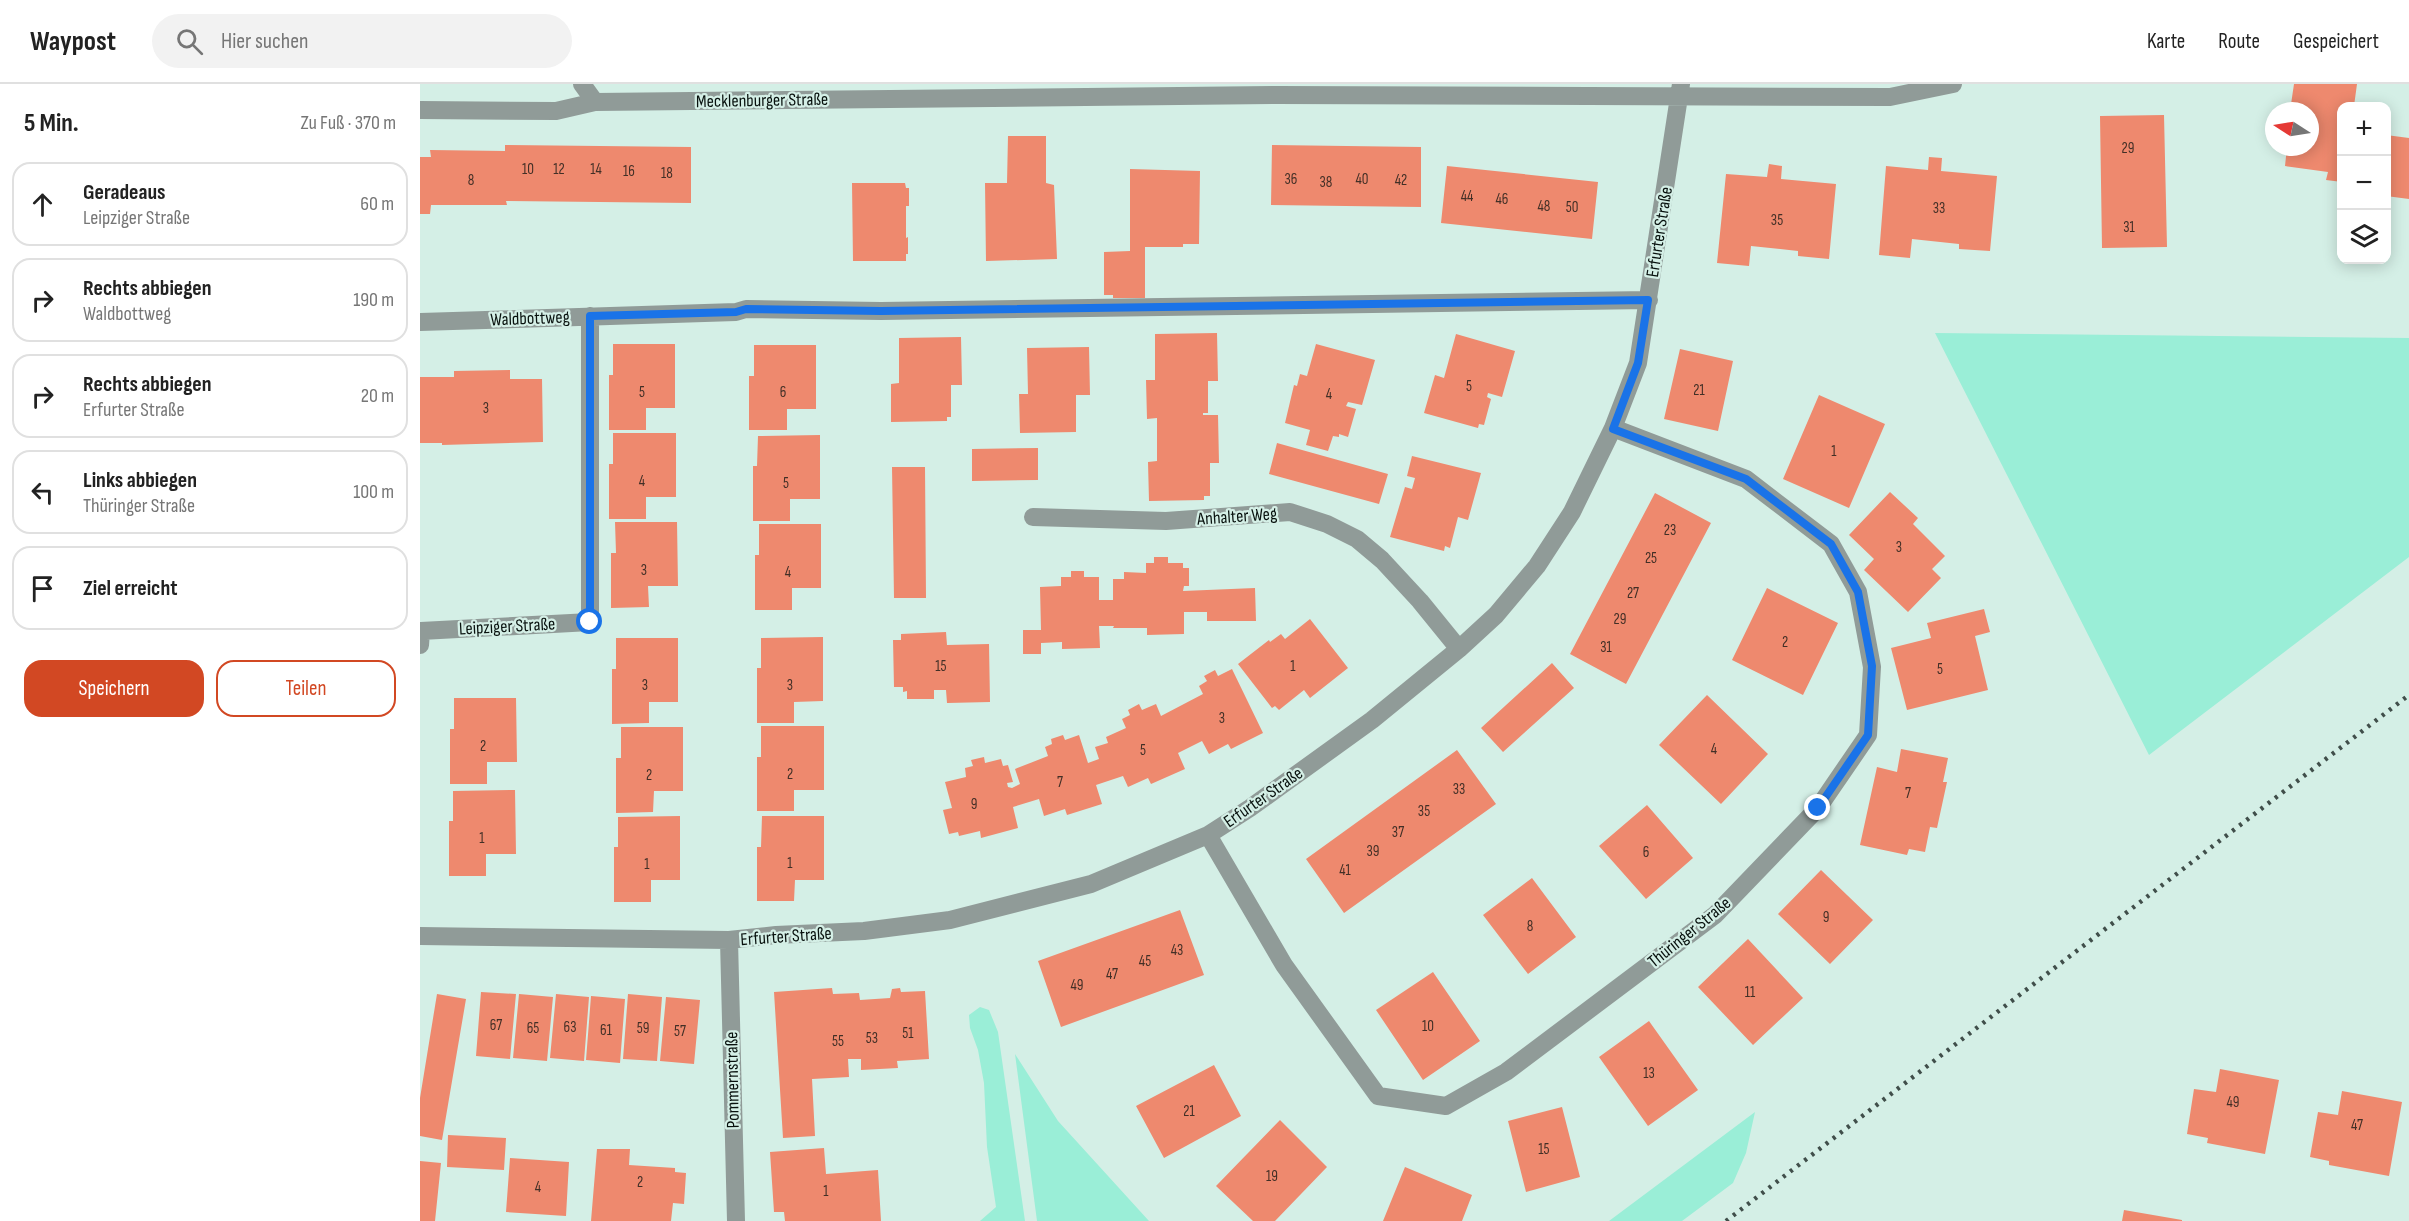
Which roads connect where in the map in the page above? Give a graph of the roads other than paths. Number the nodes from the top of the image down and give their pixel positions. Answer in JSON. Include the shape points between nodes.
{"nodes":[{"id":1,"x":582,"y":84,"type":"edge"},
{"id":2,"x":1953,"y":84,"type":"edge"},
{"id":3,"x":1681,"y":89,"type":"edge"},
{"id":4,"x":1276,"y":90,"type":"edge"},
{"id":5,"x":595,"y":102,"type":"junction"},
{"id":6,"x":420,"y":110,"type":"edge"},
{"id":7,"x":1648,"y":300,"type":"junction"},
{"id":8,"x":590,"y":316,"type":"junction"},
{"id":9,"x":420,"y":322,"type":"edge"},
{"id":10,"x":1613,"y":429,"type":"junction"},
{"id":11,"x":1033,"y":517,"type":"dead end"},
{"id":12,"x":420,"y":645,"type":"edge"},
{"id":13,"x":1459,"y":649,"type":"junction"},
{"id":14,"x":1208,"y":835,"type":"junction"},
{"id":15,"x":420,"y":936,"type":"edge"},
{"id":16,"x":729,"y":940,"type":"junction"},
{"id":17,"x":735,"y":1221,"type":"edge"}],
"edges":[{"from":1,"to":5,"type":"street"},
{"from":2,"to":3,"type":"street","name":"Mecklenburger Straße","via":[[1890,97]]},
{"from":3,"to":4,"type":"street","name":"Mecklenburger Straße"},
{"from":3,"to":7,"type":"street","name":"Erfurter Straße"},
{"from":4,"to":5,"type":"street","name":"Mecklenburger Straße"},
{"from":5,"to":6,"type":"street","name":"Mecklenburger Straße","via":[[556,111]]},
{"from":7,"to":8,"type":"street","name":"Waldbottweg","via":[[881,311],[746,309]]},
{"from":7,"to":10,"type":"street","name":"Erfurter Straße","via":[[1638,363]]},
{"from":8,"to":9,"type":"street","name":"Waldbottweg"},
{"from":8,"to":12,"type":"street","name":"Leipziger Straße","via":[[590,622],[421,631]]},
{"from":10,"to":13,"type":"street","name":"Erfurter Straße","via":[[1572,512],[1537,566],[1496,615]]},
{"from":10,"to":14,"type":"street","name":"Thüringer Straße","via":[[1746,479],[1831,544],[1858,592],[1872,666],[1868,735],[1818,808],[1715,915],[1506,1072],[1446,1106],[1378,1096],[1284,965]]},
{"from":11,"to":13,"type":"street","name":"Anhalter Weg","via":[[1166,521],[1290,512],[1357,539],[1390,569]]},
{"from":13,"to":14,"type":"street","name":"Erfurter Straße","via":[[1372,720]]},
{"from":14,"to":16,"type":"street","name":"Erfurter Straße","via":[[1091,884],[950,920],[864,932]]},
{"from":15,"to":16,"type":"street","name":"Erfurter Straße"},
{"from":16,"to":17,"type":"street","name":"Pommernstraße"}]}
